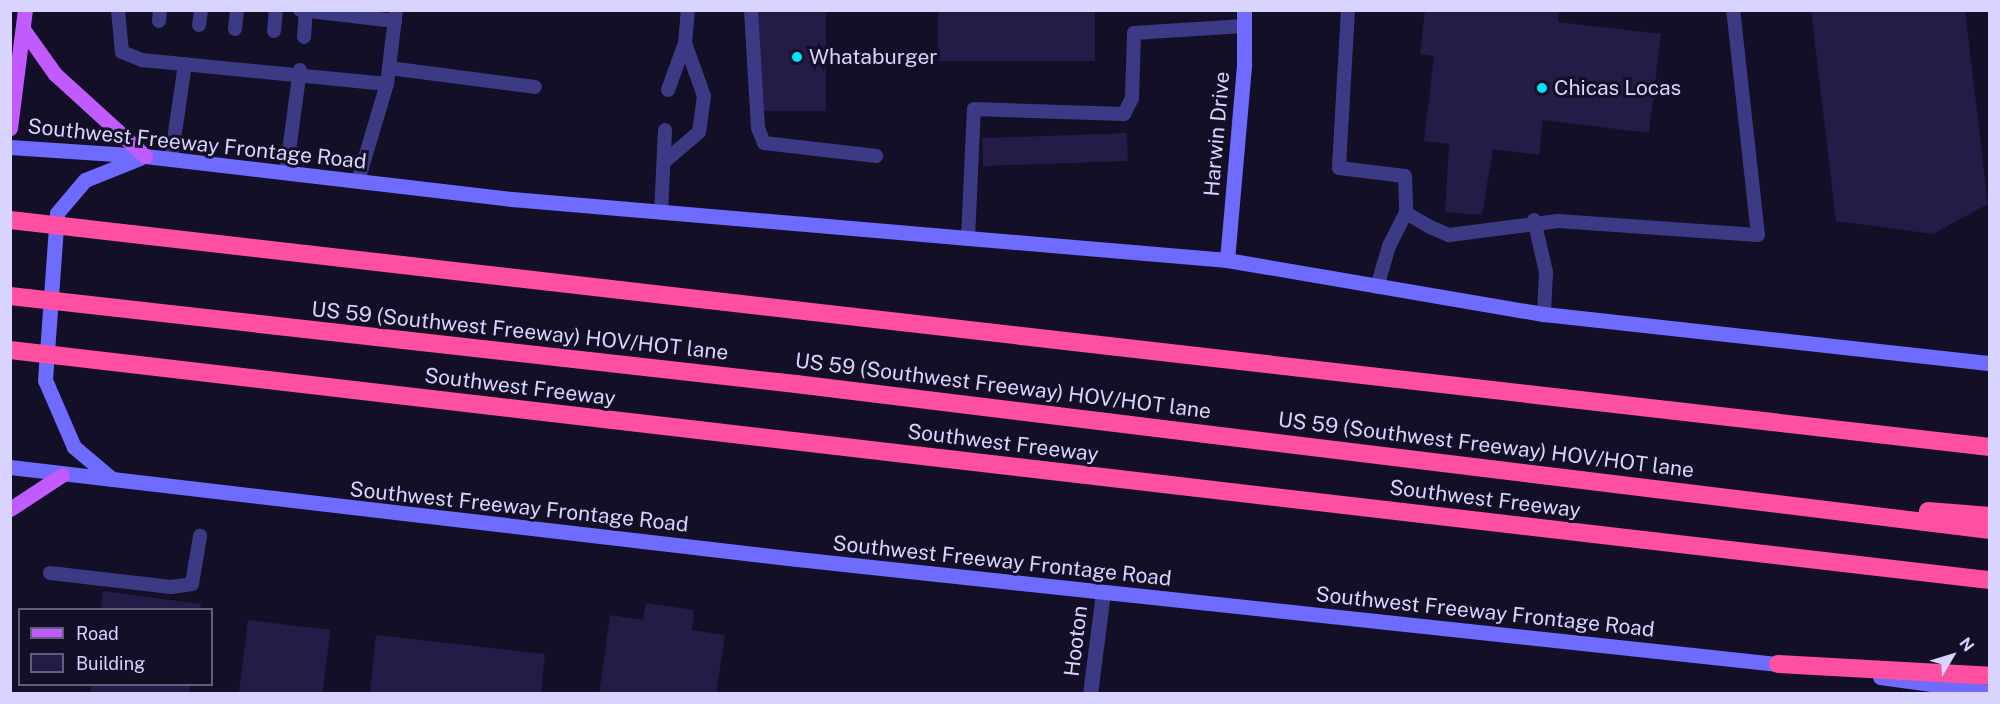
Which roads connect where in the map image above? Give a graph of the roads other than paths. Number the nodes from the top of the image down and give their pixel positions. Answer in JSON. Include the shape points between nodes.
{"nodes":[{"id":1,"x":25,"y":10,"type":"edge"},
{"id":2,"x":118,"y":10,"type":"edge"},
{"id":3,"x":201,"y":10,"type":"edge"},
{"id":4,"x":237,"y":10,"type":"edge"},
{"id":5,"x":276,"y":10,"type":"edge"},
{"id":6,"x":300,"y":10,"type":"edge"},
{"id":7,"x":688,"y":10,"type":"edge"},
{"id":8,"x":751,"y":10,"type":"edge"},
{"id":9,"x":1348,"y":10,"type":"edge"},
{"id":10,"x":1733,"y":10,"type":"edge"},
{"id":11,"x":306,"y":11,"type":"edge"},
{"id":12,"x":395,"y":16,"type":"edge"},
{"id":13,"x":1244,"y":18,"type":"edge"},
{"id":14,"x":200,"y":25,"type":"dead end"},
{"id":15,"x":235,"y":28,"type":"dead end"},
{"id":16,"x":23,"y":29,"type":"junction"},
{"id":17,"x":274,"y":31,"type":"dead end"},
{"id":18,"x":304,"y":37,"type":"dead end"},
{"id":19,"x":685,"y":43,"type":"junction"},
{"id":20,"x":192,"y":63,"type":"junction"},
{"id":21,"x":389,"y":68,"type":"junction"},
{"id":22,"x":300,"y":72,"type":"junction"},
{"id":23,"x":387,"y":84,"type":"junction"},
{"id":24,"x":535,"y":87,"type":"dead end"},
{"id":25,"x":668,"y":90,"type":"dead end"},
{"id":26,"x":10,"y":128,"type":"edge"},
{"id":27,"x":665,"y":130,"type":"dead end"},
{"id":28,"x":10,"y":147,"type":"edge"},
{"id":29,"x":145,"y":156,"type":"junction"},
{"id":30,"x":876,"y":156,"type":"dead end"},
{"id":31,"x":171,"y":159,"type":"junction"},
{"id":32,"x":664,"y":162,"type":"junction"},
{"id":33,"x":286,"y":173,"type":"junction"},
{"id":34,"x":358,"y":181,"type":"junction"},
{"id":35,"x":661,"y":213,"type":"junction"},
{"id":36,"x":1406,"y":213,"type":"junction"},
{"id":37,"x":10,"y":220,"type":"edge"},
{"id":38,"x":1534,"y":220,"type":"junction"},
{"id":39,"x":968,"y":240,"type":"junction"},
{"id":40,"x":1227,"y":260,"type":"junction"},
{"id":41,"x":1377,"y":287,"type":"junction"},
{"id":42,"x":10,"y":296,"type":"edge"},
{"id":43,"x":1544,"y":314,"type":"junction"},
{"id":44,"x":10,"y":350,"type":"edge"},
{"id":45,"x":1989,"y":363,"type":"edge"},
{"id":46,"x":1989,"y":447,"type":"edge"},
{"id":47,"x":10,"y":467,"type":"edge"},
{"id":48,"x":62,"y":475,"type":"junction"},
{"id":49,"x":117,"y":483,"type":"junction"},
{"id":50,"x":1717,"y":496,"type":"junction"},
{"id":51,"x":10,"y":509,"type":"edge"},
{"id":52,"x":1989,"y":516,"type":"edge"},
{"id":53,"x":1989,"y":530,"type":"edge"},
{"id":54,"x":200,"y":536,"type":"dead end"},
{"id":55,"x":50,"y":573,"type":"dead end"},
{"id":56,"x":1989,"y":580,"type":"edge"},
{"id":57,"x":1103,"y":593,"type":"junction"},
{"id":58,"x":1778,"y":664,"type":"junction"},
{"id":59,"x":1989,"y":676,"type":"edge"},
{"id":60,"x":1989,"y":692,"type":"edge"},
{"id":61,"x":1090,"y":693,"type":"edge"}],
"edges":[{"from":1,"to":16,"type":"main road"},
{"from":2,"to":20,"type":"lane","via":[[122,52]]},
{"from":3,"to":14,"type":"lane"},
{"from":4,"to":15,"type":"lane"},
{"from":5,"to":17,"type":"lane"},
{"from":6,"to":11,"type":"lane"},
{"from":7,"to":19,"type":"lane"},
{"from":8,"to":30,"type":"lane","via":[[758,128],[764,143]]},
{"from":9,"to":36,"type":"lane","via":[[1339,168],[1405,176]]},
{"from":10,"to":38,"type":"lane","via":[[1758,235]]},
{"from":11,"to":12,"type":"lane"},
{"from":11,"to":18,"type":"lane"},
{"from":12,"to":21,"type":"lane"},
{"from":13,"to":39,"type":"lane","via":[[1134,33],[1132,98],[1124,114],[974,110]]},
{"from":13,"to":40,"type":"main road","name":"Harwin Drive"},
{"from":16,"to":26,"type":"main road"},
{"from":16,"to":29,"type":"main road","via":[[55,74]]},
{"from":19,"to":25,"type":"lane"},
{"from":19,"to":32,"type":"lane","via":[[704,96],[699,132]]},
{"from":20,"to":22,"type":"lane"},
{"from":20,"to":31,"type":"lane"},
{"from":21,"to":23,"type":"lane"},
{"from":21,"to":24,"type":"lane"},
{"from":22,"to":23,"type":"lane"},
{"from":22,"to":33,"type":"lane"},
{"from":23,"to":34,"type":"lane"},
{"from":27,"to":32,"type":"lane"},
{"from":28,"to":29,"type":"main road","name":"Southwest Freeway Frontage Road"},
{"from":29,"to":31,"type":"main road","name":"Southwest Freeway Frontage Road"},
{"from":29,"to":49,"type":"main road","via":[[85,180],[57,213],[45,380],[74,447]]},
{"from":31,"to":33,"type":"main road","name":"Southwest Freeway Frontage Road"},
{"from":32,"to":35,"type":"lane"},
{"from":33,"to":34,"type":"main road","name":"Southwest Freeway Frontage Road"},
{"from":34,"to":35,"type":"main road","name":"Southwest Freeway Frontage Road"},
{"from":35,"to":39,"type":"main road","name":"Southwest Freeway Frontage Road"},
{"from":36,"to":38,"type":"lane","via":[[1449,235]]},
{"from":36,"to":41,"type":"lane","via":[[1389,246]]},
{"from":37,"to":46,"type":"highway"},
{"from":38,"to":43,"type":"lane","via":[[1546,272]]},
{"from":39,"to":40,"type":"main road","name":"Southwest Freeway Frontage Road"},
{"from":40,"to":41,"type":"main road","name":"Southwest Freeway Frontage Road"},
{"from":41,"to":43,"type":"main road","name":"Southwest Freeway Frontage Road"},
{"from":42,"to":50,"type":"highway","name":"US 59 (Southwest Freeway) HOV/HOT lane","via":[[796,384]]},
{"from":43,"to":45,"type":"main road","name":"Southwest Freeway Frontage Road"},
{"from":44,"to":56,"type":"highway","name":"Southwest Freeway"},
{"from":47,"to":48,"type":"main road","name":"Southwest Freeway Frontage Road"},
{"from":48,"to":49,"type":"main road","name":"Southwest Freeway Frontage Road"},
{"from":48,"to":51,"type":"main road"},
{"from":49,"to":57,"type":"main road","name":"Southwest Freeway Frontage Road"},
{"from":50,"to":52,"type":"highway"},
{"from":50,"to":53,"type":"highway","name":"US 59 (Southwest Freeway) HOV/HOT lane"},
{"from":54,"to":55,"type":"lane","via":[[192,584],[171,587]]},
{"from":57,"to":58,"type":"main road","name":"Southwest Freeway Frontage Road"},
{"from":57,"to":61,"type":"street","name":"Hooton"},
{"from":58,"to":59,"type":"highway"},
{"from":58,"to":60,"type":"main road","name":"Southwest Freeway Frontage Road"}]}
